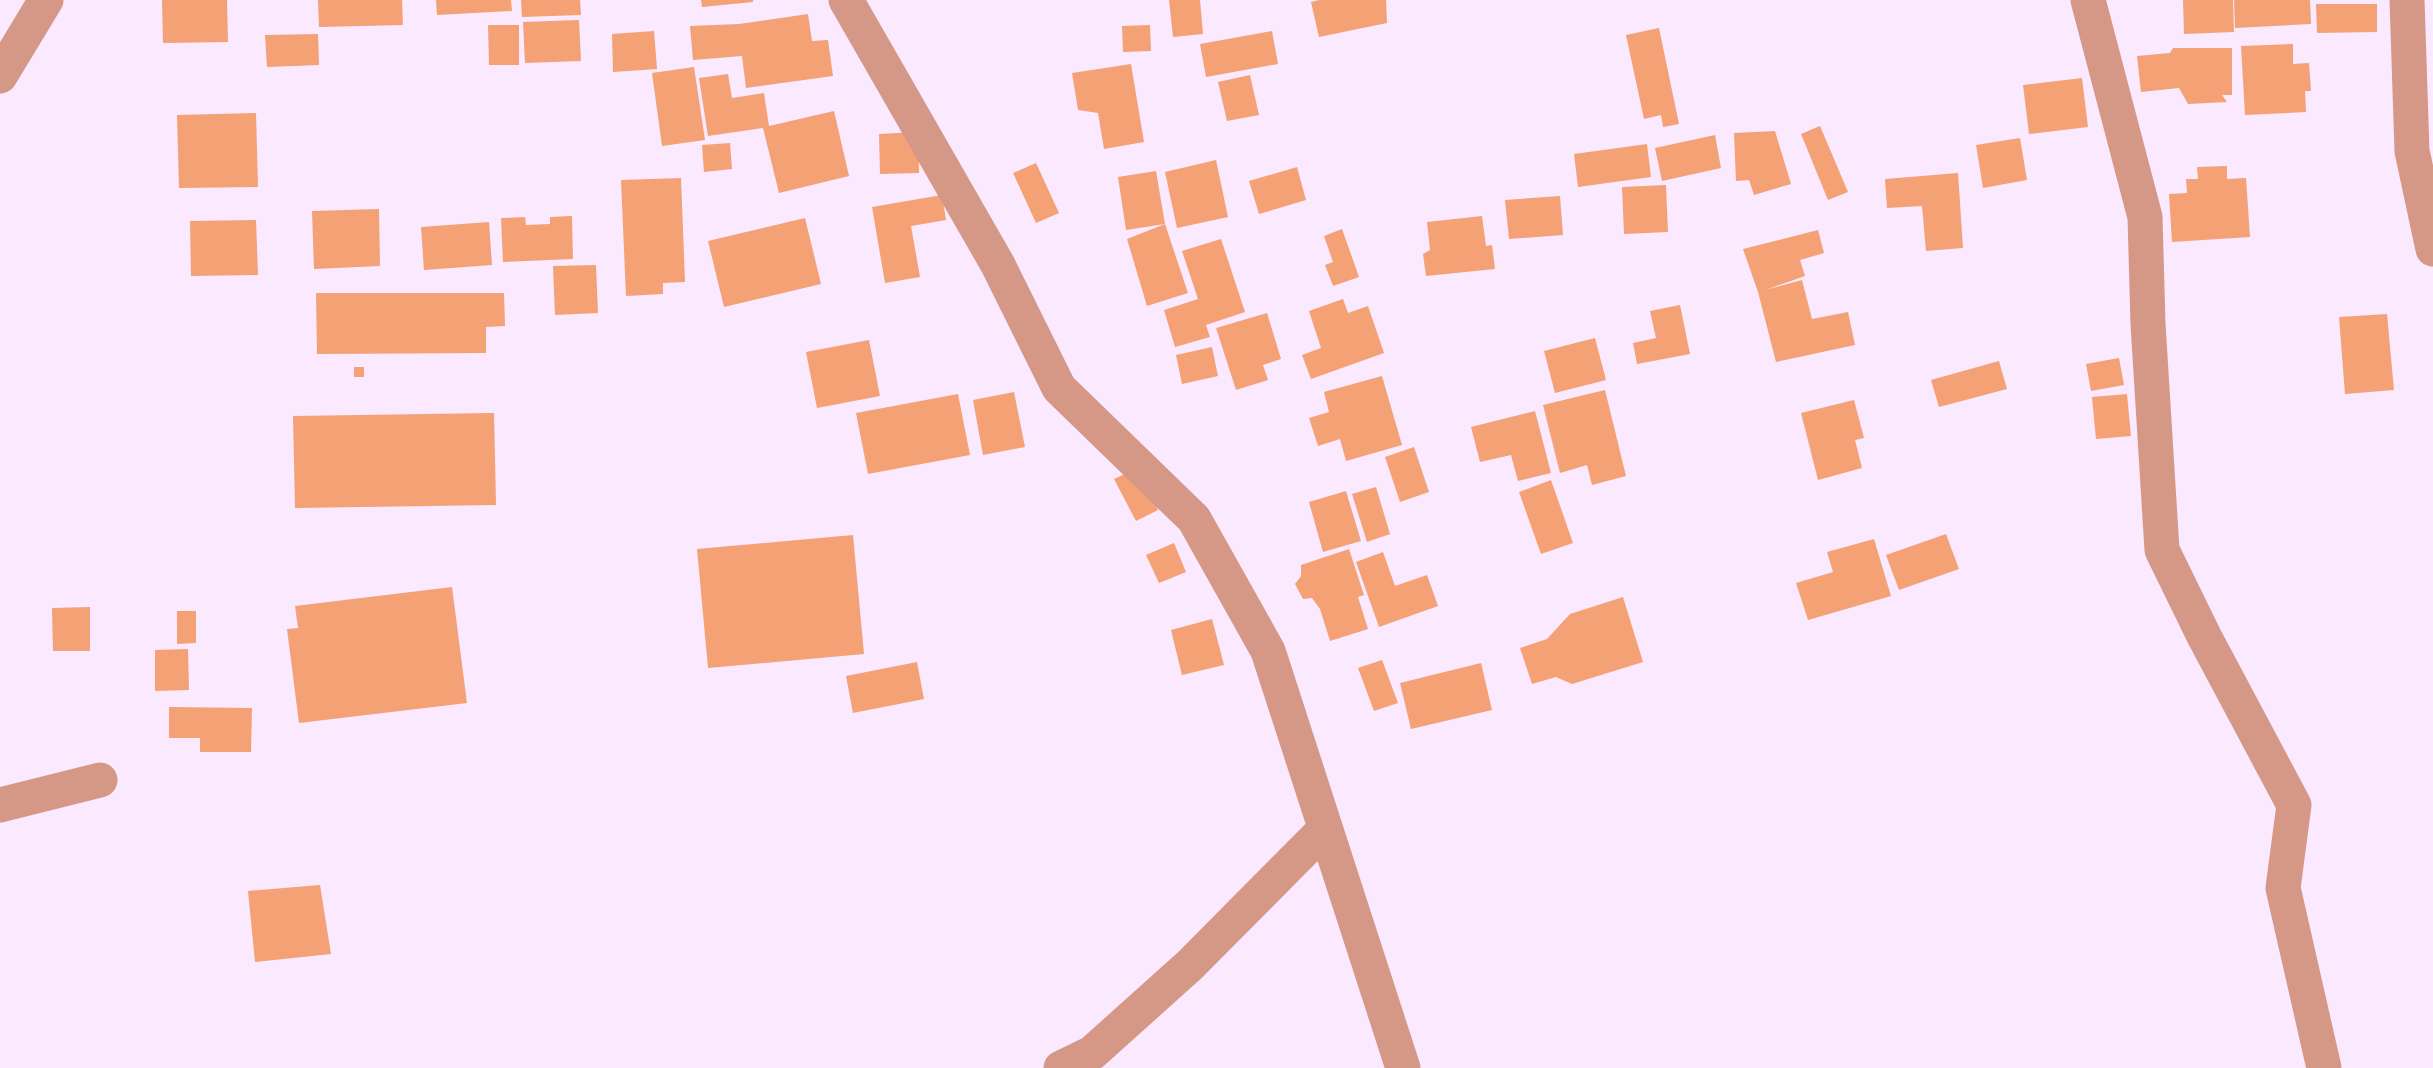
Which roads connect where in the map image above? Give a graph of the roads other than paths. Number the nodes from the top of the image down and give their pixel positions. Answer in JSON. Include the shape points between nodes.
{"nodes":[{"id":1,"x":46,"y":0,"type":"edge"},
{"id":2,"x":846,"y":0,"type":"edge"},
{"id":3,"x":2088,"y":0,"type":"edge"},
{"id":4,"x":2407,"y":0,"type":"edge"},
{"id":5,"x":0,"y":76,"type":"edge"},
{"id":6,"x":2433,"y":249,"type":"edge"},
{"id":7,"x":100,"y":780,"type":"dead end"},
{"id":8,"x":0,"y":805,"type":"edge"},
{"id":9,"x":1325,"y":829,"type":"junction"},
{"id":10,"x":1061,"y":1068,"type":"edge"},
{"id":11,"x":1403,"y":1068,"type":"edge"},
{"id":12,"x":2324,"y":1068,"type":"edge"}],
"edges":[{"from":1,"to":5,"type":"street"},
{"from":2,"to":9,"type":"street","via":[[998,265],[1059,387],[1194,519],[1268,651]]},
{"from":3,"to":12,"type":"street","via":[[2145,217],[2162,550],[2294,805],[2283,888]]},
{"from":4,"to":6,"type":"street","via":[[2412,151]]},
{"from":7,"to":8,"type":"street"},
{"from":9,"to":10,"type":"street","via":[[1190,965],[1092,1053]]},
{"from":9,"to":11,"type":"street"}]}
